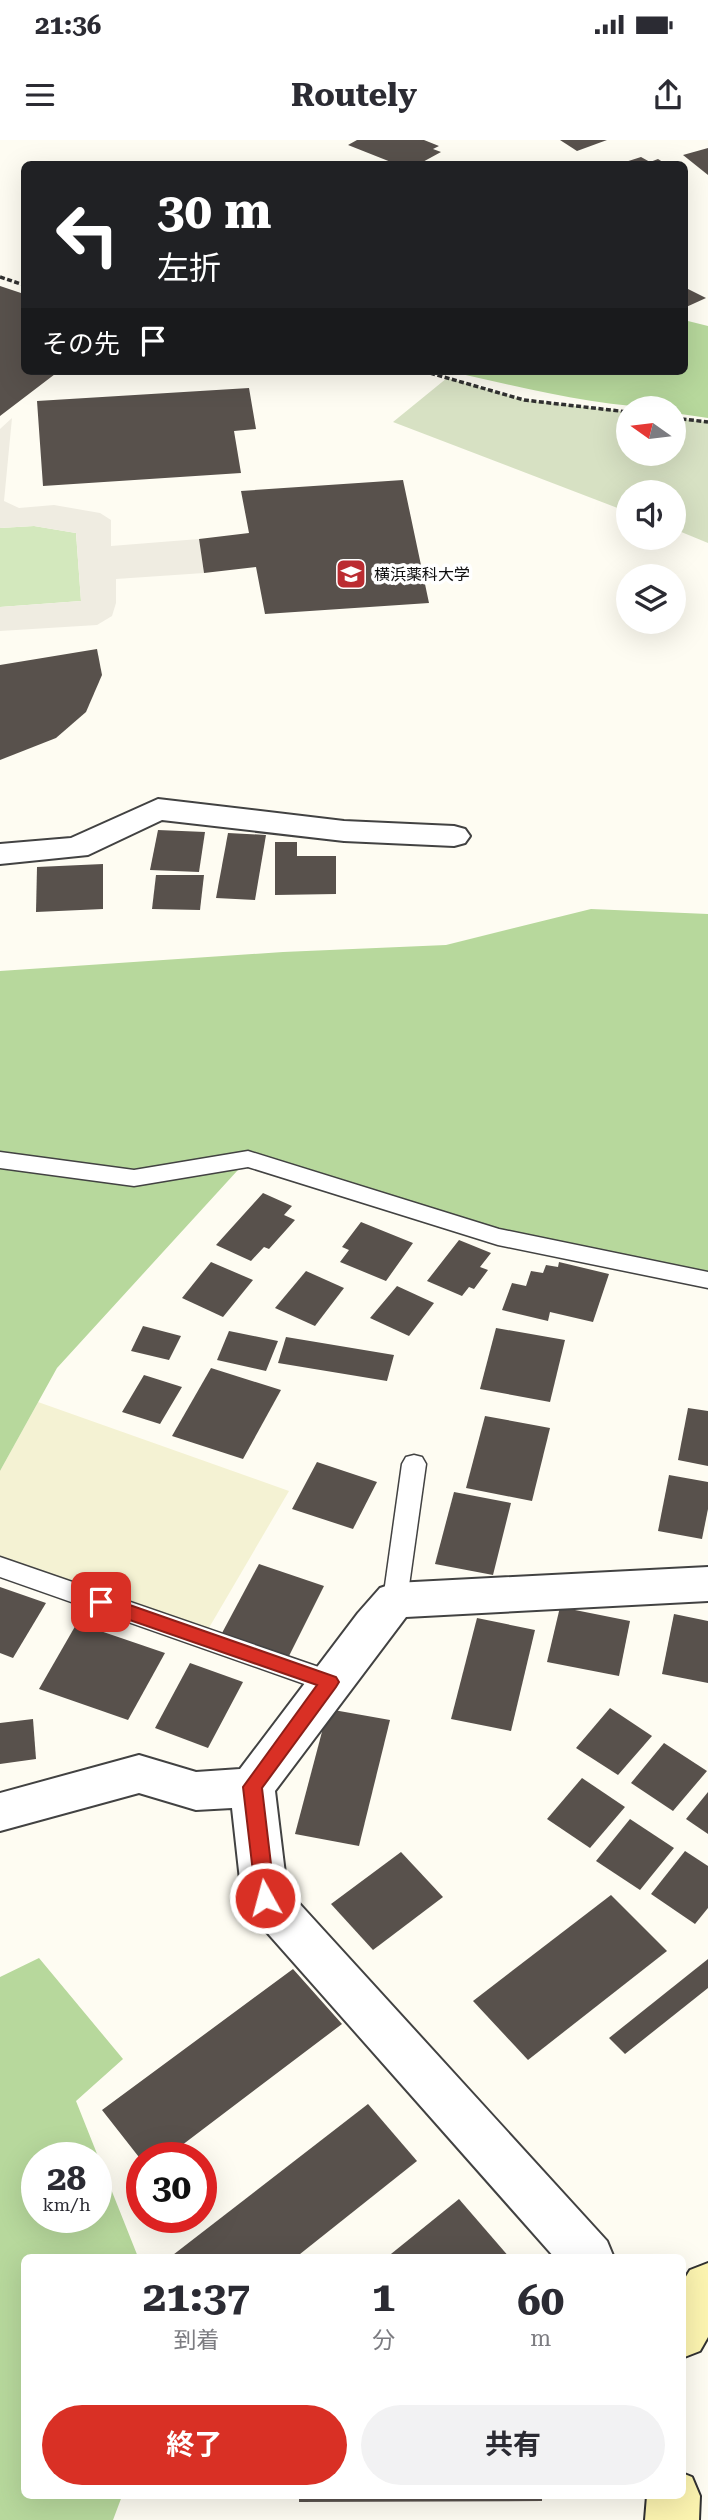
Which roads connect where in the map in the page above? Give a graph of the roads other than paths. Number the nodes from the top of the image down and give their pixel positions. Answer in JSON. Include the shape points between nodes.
{"nodes":[{"id":1,"x":454,"y":836,"type":"dead end"},
{"id":2,"x":0,"y":854,"type":"edge"},
{"id":3,"x":0,"y":1160,"type":"edge"},
{"id":4,"x":708,"y":1280,"type":"edge"},
{"id":5,"x":414,"y":1464,"type":"dead end"},
{"id":6,"x":0,"y":1567,"type":"edge"},
{"id":7,"x":708,"y":1584,"type":"edge"},
{"id":8,"x":395,"y":1600,"type":"junction"},
{"id":9,"x":330,"y":1682,"type":"junction"},
{"id":10,"x":252,"y":1787,"type":"junction"},
{"id":11,"x":0,"y":1812,"type":"edge"},
{"id":12,"x":585,"y":2254,"type":"edge"},
{"id":13,"x":708,"y":2288,"type":"edge"},
{"id":14,"x":686,"y":2326,"type":"edge"},
{"id":15,"x":673,"y":2499,"type":"edge"},
{"id":16,"x":672,"y":2520,"type":"edge"}],
"edges":[{"from":1,"to":2,"type":"street","via":[[344,831],[158,809],[77,848]]},
{"from":3,"to":4,"type":"lane","via":[[134,1178],[248,1159],[498,1237]]},
{"from":5,"to":8,"type":"lane"},
{"from":6,"to":9,"type":"lane"},
{"from":7,"to":8,"type":"street"},
{"from":8,"to":9,"type":"street"},
{"from":9,"to":10,"type":"street"},
{"from":10,"to":11,"type":"street","via":[[196,1791],[139,1774]]},
{"from":10,"to":12,"type":"street","via":[[265,1898]]},
{"from":13,"to":14,"type":"main road"},
{"from":15,"to":16,"type":"main road"}]}
